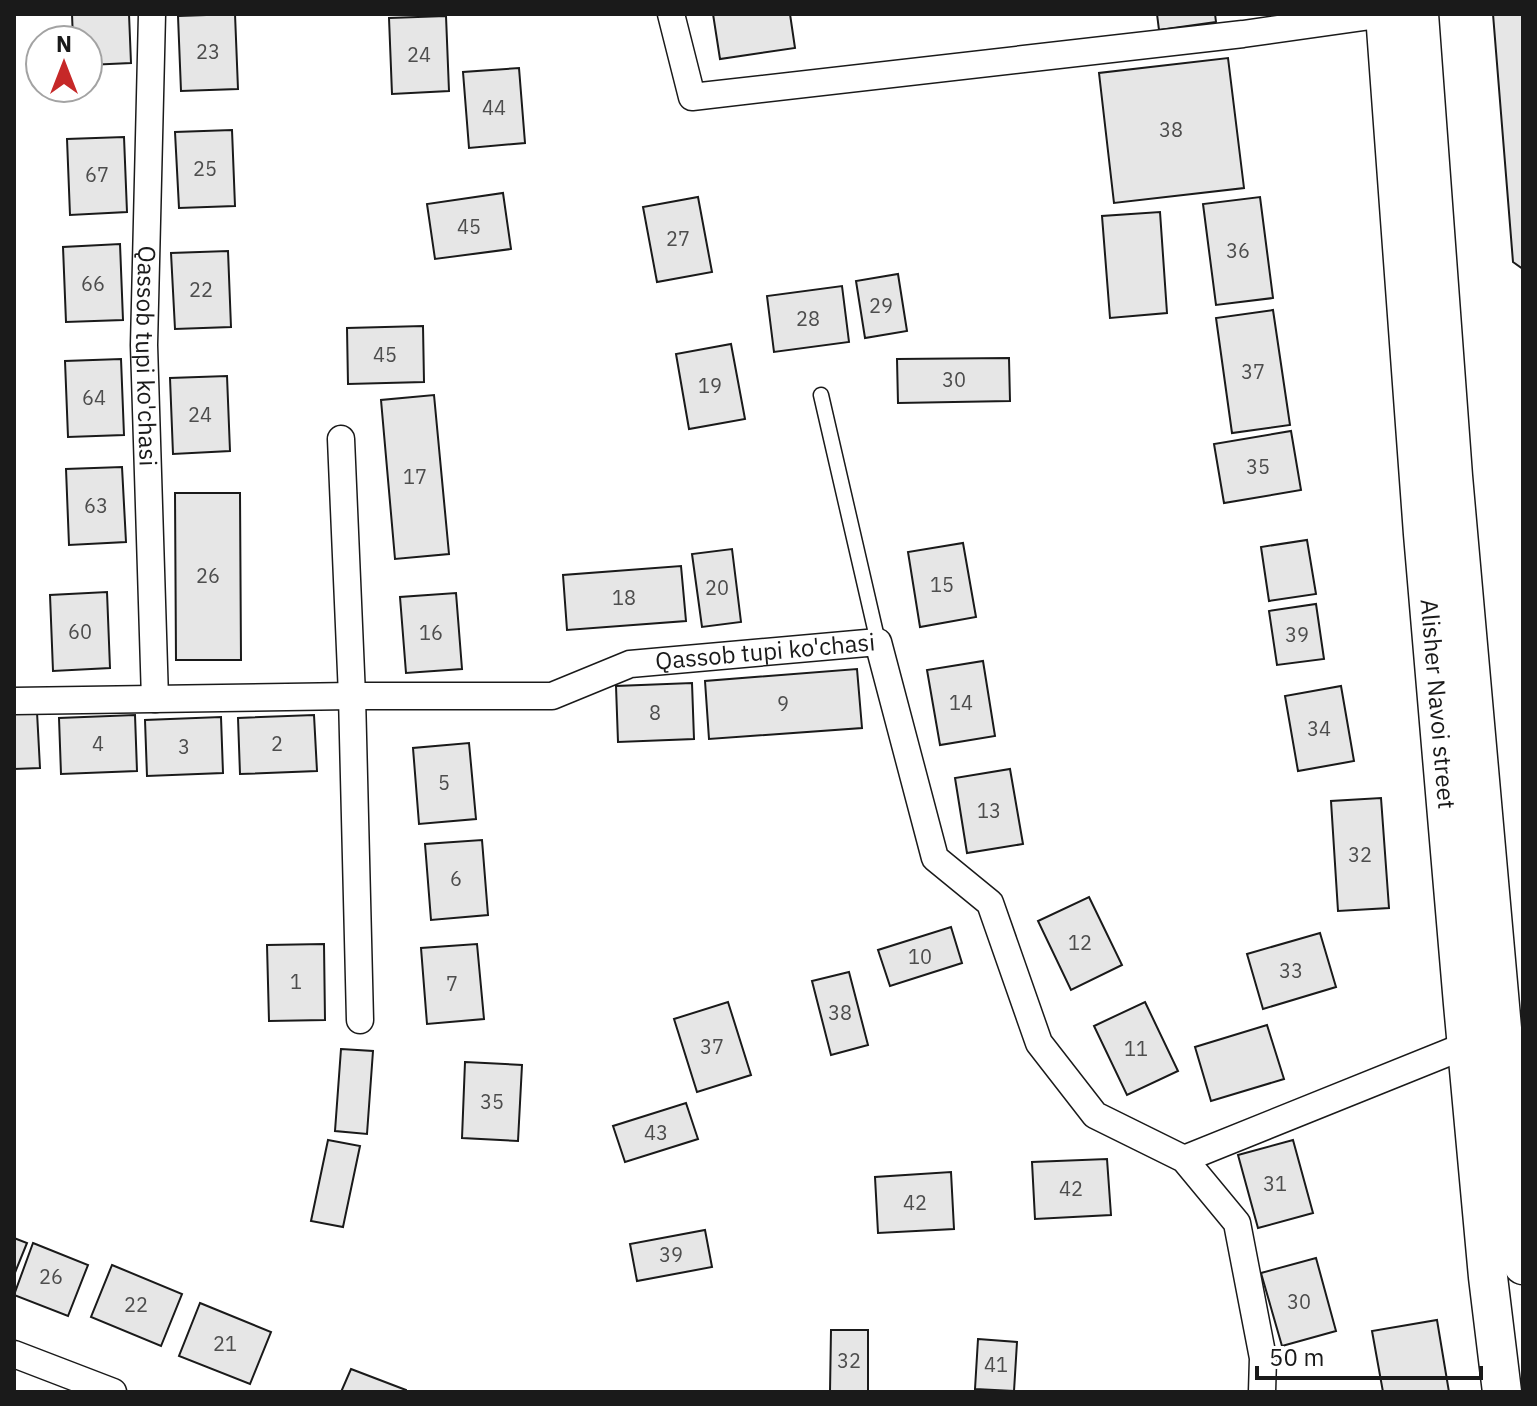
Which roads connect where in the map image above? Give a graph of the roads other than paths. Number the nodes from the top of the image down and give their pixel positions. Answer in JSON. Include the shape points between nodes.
{"nodes":[{"id":1,"x":152,"y":14,"type":"edge"},
{"id":2,"x":671,"y":14,"type":"edge"},
{"id":3,"x":1385,"y":14,"type":"edge"},
{"id":4,"x":1419,"y":14,"type":"edge"},
{"id":5,"x":821,"y":395,"type":"dead end"},
{"id":6,"x":341,"y":439,"type":"dead end"},
{"id":7,"x":878,"y":642,"type":"junction"},
{"id":8,"x":352,"y":696,"type":"junction"},
{"id":9,"x":155,"y":699,"type":"junction"},
{"id":10,"x":14,"y":701,"type":"edge"},
{"id":11,"x":1462,"y":775,"type":"junction"},
{"id":12,"x":360,"y":1020,"type":"dead end"},
{"id":13,"x":1484,"y":1042,"type":"junction"},
{"id":14,"x":1184,"y":1159,"type":"junction"},
{"id":15,"x":1523,"y":1265,"type":"edge"},
{"id":16,"x":14,"y":1354,"type":"edge"},
{"id":17,"x":113,"y":1392,"type":"edge"},
{"id":18,"x":1262,"y":1392,"type":"edge"},
{"id":19,"x":1502,"y":1392,"type":"edge"}],
"edges":[{"from":1,"to":9,"type":"street","name":"Qassob tupi ko'chasi","via":[[144,345]]},
{"from":2,"to":3,"type":"street","via":[[692,97]]},
{"from":3,"to":11,"type":"main road","name":"Alisher Navoi street","via":[[1407,320]]},
{"from":4,"to":11,"type":"main road","name":"Alisher Navoi street","via":[[1442,343]]},
{"from":5,"to":7,"type":"lane"},
{"from":6,"to":8,"type":"street"},
{"from":7,"to":8,"type":"street","name":"Qassob tupi ko'chasi","via":[[630,664],[552,696]]},
{"from":7,"to":14,"type":"street","name":"Qassob tupi ko'chasi","via":[[935,858],[990,903],[1039,1043],[1095,1115]]},
{"from":8,"to":9,"type":"street","name":"Qassob tupi ko'chasi"},
{"from":8,"to":12,"type":"street"},
{"from":9,"to":10,"type":"street","name":"Qassob tupi ko'chasi"},
{"from":11,"to":13,"type":"main road","name":"Alisher Navoi street"},
{"from":13,"to":14,"type":"street"},
{"from":13,"to":15,"type":"main road","name":"Alisher Navoi street"},
{"from":13,"to":19,"type":"main road","name":"Alisher Navoi street","via":[[1488,1277]]},
{"from":14,"to":18,"type":"street","name":"Qassob tupi ko'chasi","via":[[1237,1223],[1263,1358]]},
{"from":16,"to":17,"type":"street"}]}
